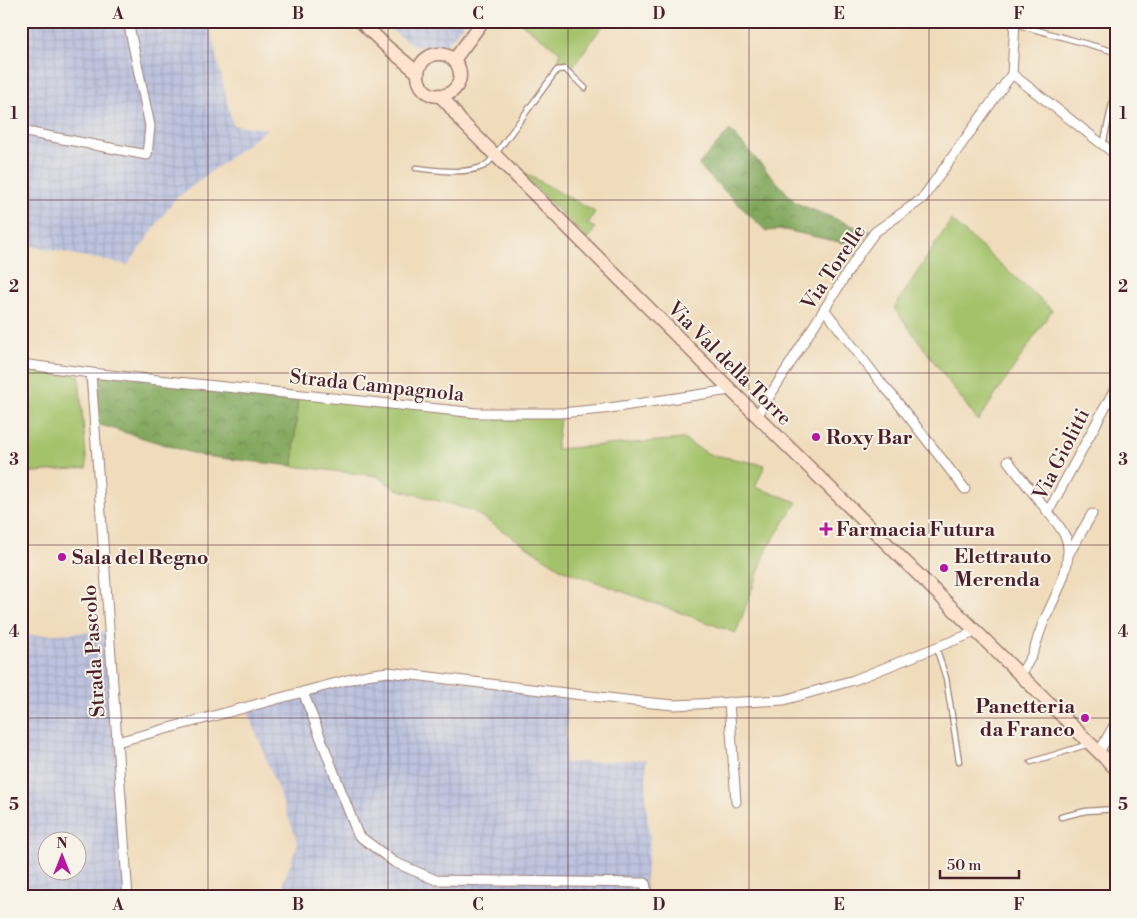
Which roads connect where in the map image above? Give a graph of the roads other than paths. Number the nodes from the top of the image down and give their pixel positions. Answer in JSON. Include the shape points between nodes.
{"nodes":[{"id":1,"x":128,"y":21,"type":"edge"},
{"id":2,"x":360,"y":21,"type":"edge"},
{"id":3,"x":483,"y":21,"type":"edge"},
{"id":4,"x":1015,"y":22,"type":"edge"},
{"id":5,"x":1116,"y":52,"type":"edge"},
{"id":6,"x":400,"y":58,"type":"junction"},
{"id":7,"x":426,"y":58,"type":"junction"},
{"id":8,"x":454,"y":60,"type":"junction"},
{"id":9,"x":418,"y":73,"type":"junction"},
{"id":10,"x":1012,"y":74,"type":"junction"},
{"id":11,"x":1116,"y":86,"type":"edge"},
{"id":12,"x":586,"y":88,"type":"dead end"},
{"id":13,"x":454,"y":89,"type":"junction"},
{"id":14,"x":439,"y":95,"type":"junction"},
{"id":15,"x":449,"y":105,"type":"junction"},
{"id":16,"x":21,"y":131,"type":"edge"},
{"id":17,"x":1103,"y":145,"type":"junction"},
{"id":18,"x":495,"y":155,"type":"junction"},
{"id":19,"x":1116,"y":155,"type":"edge"},
{"id":20,"x":416,"y":168,"type":"dead end"},
{"id":21,"x":824,"y":309,"type":"junction"},
{"id":22,"x":21,"y":364,"type":"edge"},
{"id":23,"x":91,"y":373,"type":"junction"},
{"id":24,"x":1116,"y":387,"type":"edge"},
{"id":25,"x":730,"y":390,"type":"junction"},
{"id":26,"x":757,"y":416,"type":"junction"},
{"id":27,"x":1008,"y":461,"type":"dead end"},
{"id":28,"x":965,"y":489,"type":"dead end"},
{"id":29,"x":1048,"y":512,"type":"junction"},
{"id":30,"x":1092,"y":514,"type":"dead end"},
{"id":31,"x":1067,"y":558,"type":"junction"},
{"id":32,"x":975,"y":632,"type":"junction"},
{"id":33,"x":936,"y":647,"type":"junction"},
{"id":34,"x":1020,"y":676,"type":"junction"},
{"id":35,"x":303,"y":692,"type":"junction"},
{"id":36,"x":729,"y":702,"type":"junction"},
{"id":37,"x":1116,"y":722,"type":"edge"},
{"id":38,"x":117,"y":742,"type":"junction"},
{"id":39,"x":1094,"y":748,"type":"junction"},
{"id":40,"x":959,"y":761,"type":"dead end"},
{"id":41,"x":1031,"y":762,"type":"dead end"},
{"id":42,"x":1116,"y":769,"type":"edge"},
{"id":43,"x":736,"y":802,"type":"dead end"},
{"id":44,"x":1116,"y":809,"type":"edge"},
{"id":45,"x":1061,"y":818,"type":"dead end"},
{"id":46,"x":128,"y":897,"type":"edge"},
{"id":47,"x":648,"y":897,"type":"edge"}],
"edges":[{"from":1,"to":16,"type":"street","via":[[150,126],[147,155]]},
{"from":2,"to":6,"type":"street"},
{"from":3,"to":8,"type":"street"},
{"from":4,"to":5,"type":"lane"},
{"from":4,"to":10,"type":"street"},
{"from":6,"to":7,"type":"street"},
{"from":6,"to":9,"type":"street"},
{"from":7,"to":8,"type":"street","via":[[444,54]]},
{"from":7,"to":9,"type":"street"},
{"from":8,"to":13,"type":"street","via":[[460,78]]},
{"from":9,"to":14,"type":"street","via":[[426,91]]},
{"from":10,"to":17,"type":"street"},
{"from":10,"to":21,"type":"street","name":"Via Torelle","via":[[922,199],[875,232]]},
{"from":11,"to":17,"type":"lane"},
{"from":12,"to":18,"type":"lane","via":[[565,69],[557,70]]},
{"from":13,"to":14,"type":"street"},
{"from":13,"to":15,"type":"street"},
{"from":14,"to":15,"type":"street","name":"Via Val della Torre"},
{"from":15,"to":18,"type":"street","name":"Via Val della Torre"},
{"from":17,"to":19,"type":"street"},
{"from":18,"to":20,"type":"lane","via":[[486,166],[474,170]]},
{"from":18,"to":25,"type":"street","name":"Via Val della Torre"},
{"from":21,"to":26,"type":"street","name":"Via Torelle"},
{"from":21,"to":28,"type":"street"},
{"from":22,"to":23,"type":"street","name":"Strada Campagnola"},
{"from":23,"to":25,"type":"street","name":"Strada Campagnola","via":[[477,413],[561,413]]},
{"from":23,"to":38,"type":"street","name":"Strada Pascolo"},
{"from":24,"to":29,"type":"street","name":"Via Giolitti"},
{"from":25,"to":26,"type":"street","name":"Via Val della Torre"},
{"from":26,"to":32,"type":"street","name":"Via Val della Torre"},
{"from":27,"to":29,"type":"street"},
{"from":29,"to":31,"type":"street","name":"Via Giolitti","via":[[1067,541]]},
{"from":30,"to":31,"type":"street"},
{"from":31,"to":34,"type":"street","name":"Via Giolitti","via":[[1060,586]]},
{"from":32,"to":33,"type":"street"},
{"from":32,"to":34,"type":"street","name":"Via Val della Torre"},
{"from":33,"to":36,"type":"street","via":[[854,680],[784,700]]},
{"from":33,"to":40,"type":"lane","via":[[946,678]]},
{"from":34,"to":39,"type":"street","name":"Via Val della Torre"},
{"from":35,"to":36,"type":"street","via":[[366,674],[388,672],[642,702]]},
{"from":35,"to":38,"type":"street"},
{"from":35,"to":47,"type":"street","via":[[358,835],[394,862],[436,880],[644,883]]},
{"from":36,"to":43,"type":"street"},
{"from":37,"to":39,"type":"street"},
{"from":38,"to":46,"type":"street","name":"Strada Pascolo"},
{"from":39,"to":41,"type":"lane"},
{"from":39,"to":42,"type":"street","name":"Via Val della Torre"},
{"from":44,"to":45,"type":"lane","via":[[1086,811]]}]}
